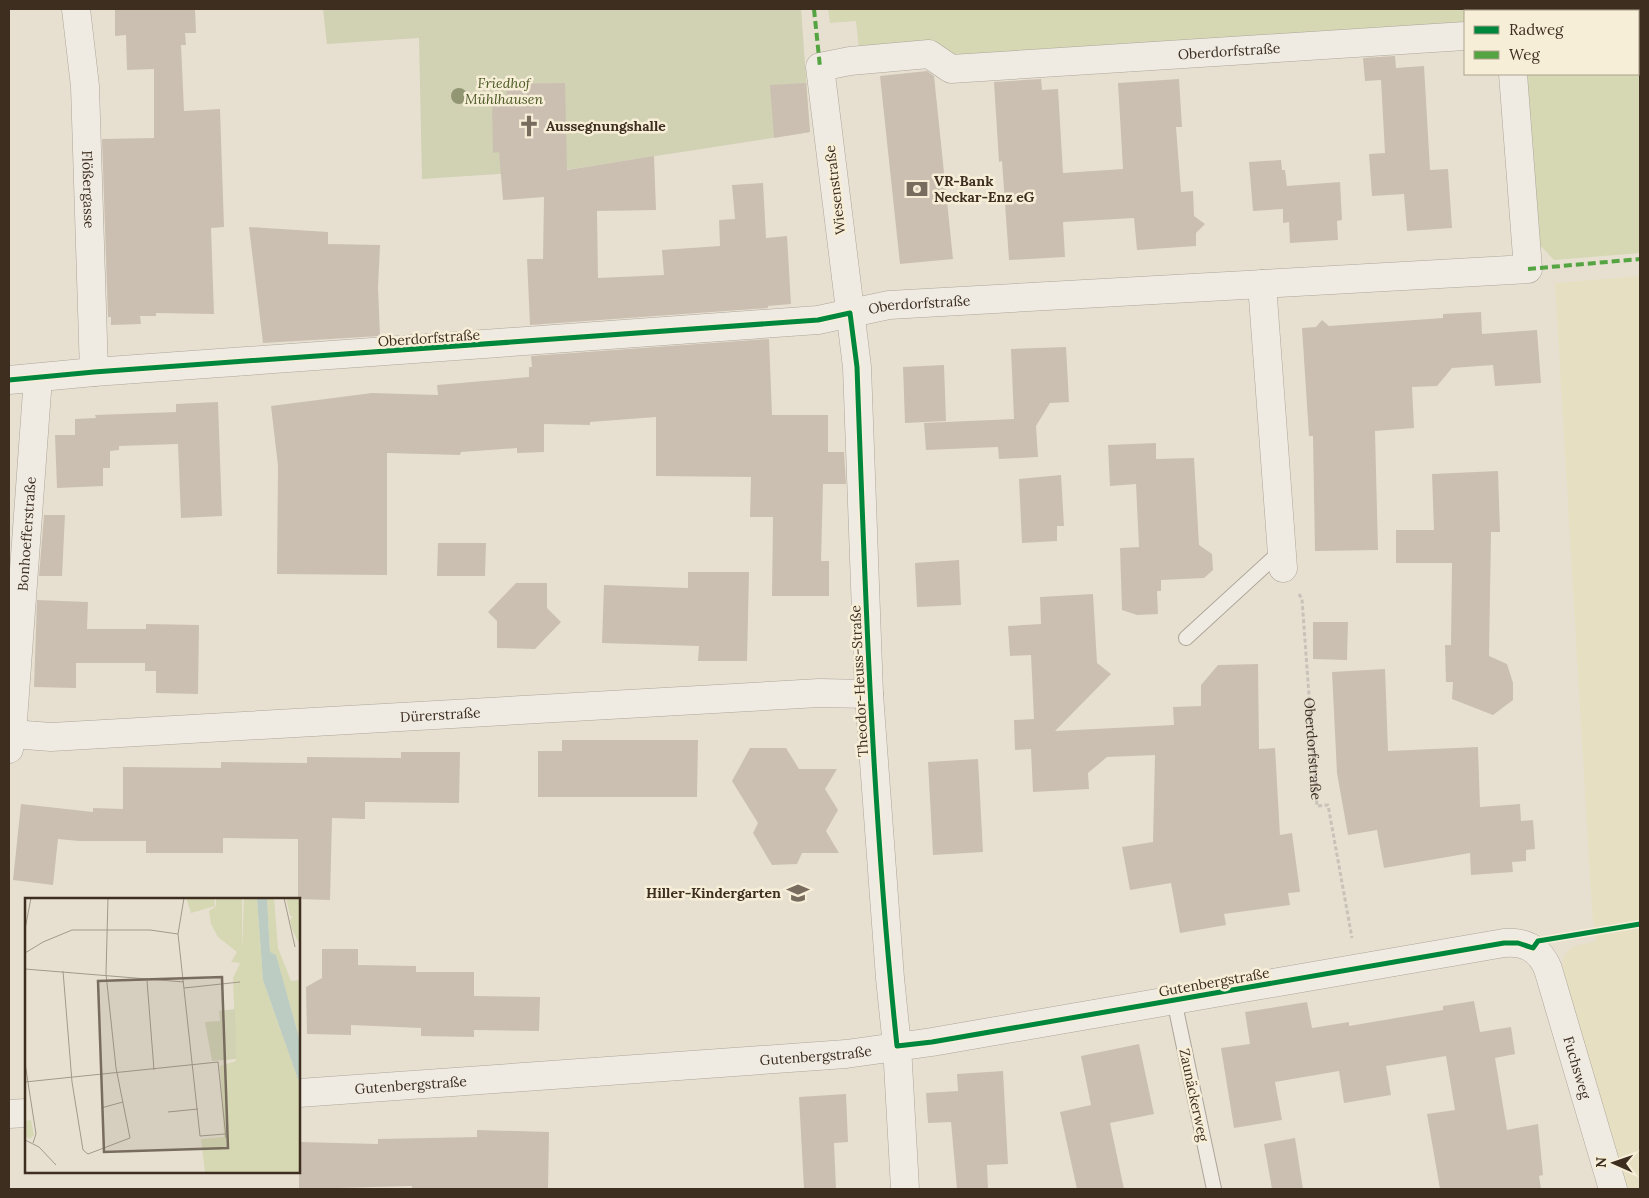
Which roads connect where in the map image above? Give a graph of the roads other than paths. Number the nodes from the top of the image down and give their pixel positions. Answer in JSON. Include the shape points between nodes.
{"nodes":[{"id":1,"x":76,"y":9,"type":"edge"},
{"id":2,"x":1464,"y":36,"type":"edge"},
{"id":3,"x":820,"y":67,"type":"joint"},
{"id":4,"x":1513,"y":75,"type":"edge"},
{"id":5,"x":1262,"y":284,"type":"junction"},
{"id":6,"x":850,"y":313,"type":"junction"},
{"id":7,"x":94,"y":372,"type":"junction"},
{"id":8,"x":38,"y":378,"type":"junction"},
{"id":9,"x":9,"y":380,"type":"edge"},
{"id":10,"x":1282,"y":559,"type":"joint"},
{"id":11,"x":1186,"y":638,"type":"dead end"},
{"id":12,"x":869,"y":694,"type":"junction"},
{"id":13,"x":10,"y":741,"type":"edge"},
{"id":14,"x":1534,"y":948,"type":"joint"},
{"id":15,"x":1174,"y":1000,"type":"junction"},
{"id":16,"x":897,"y":1046,"type":"junction"},
{"id":17,"x":300,"y":1093,"type":"edge"},
{"id":18,"x":25,"y":1112,"type":"edge"},
{"id":19,"x":9,"y":1114,"type":"edge"},
{"id":20,"x":905,"y":1189,"type":"edge"},
{"id":21,"x":1214,"y":1189,"type":"edge"},
{"id":22,"x":1614,"y":1189,"type":"edge"}],
"edges":[{"from":1,"to":7,"type":"street","name":"Flößergasse","via":[[85,86]]},
{"from":2,"to":3,"type":"street","name":"Oberdorfstraße","via":[[951,69],[929,54]]},
{"from":3,"to":6,"type":"street","name":"Wiesenstraße"},
{"from":4,"to":5,"type":"street","name":"Oberdorfstraße","via":[[1528,268]]},
{"from":5,"to":6,"type":"street","name":"Oberdorfstraße","via":[[890,305]]},
{"from":5,"to":10,"type":"street"},
{"from":6,"to":7,"type":"street","name":"Oberdorfstraße","via":[[818,320]]},
{"from":6,"to":12,"type":"street","name":"Theodor-Heuss-Straße","via":[[857,367]]},
{"from":7,"to":8,"type":"street","name":"Oberdorfstraße"},
{"from":8,"to":9,"type":"street","name":"Oberdorfstraße"},
{"from":8,"to":13,"type":"street","name":"Bonhoefferstraße"},
{"from":10,"to":11,"type":"lane"},
{"from":12,"to":13,"type":"street","name":"Dürerstraße","via":[[809,694]]},
{"from":12,"to":16,"type":"street","name":"Theodor-Heuss-Straße"},
{"from":14,"to":15,"type":"street","name":"Gutenbergstraße","via":[[1509,943]]},
{"from":14,"to":22,"type":"street","name":"Fuchsweg","via":[[1548,969]]},
{"from":15,"to":16,"type":"street","name":"Gutenbergstraße"},
{"from":15,"to":21,"type":"lane","name":"Zaunäckerweg"},
{"from":16,"to":17,"type":"street","name":"Gutenbergstraße","via":[[846,1054]]},
{"from":16,"to":20,"type":"street","name":"Theodor-Heuss-Straße"},
{"from":18,"to":19,"type":"street"}]}
